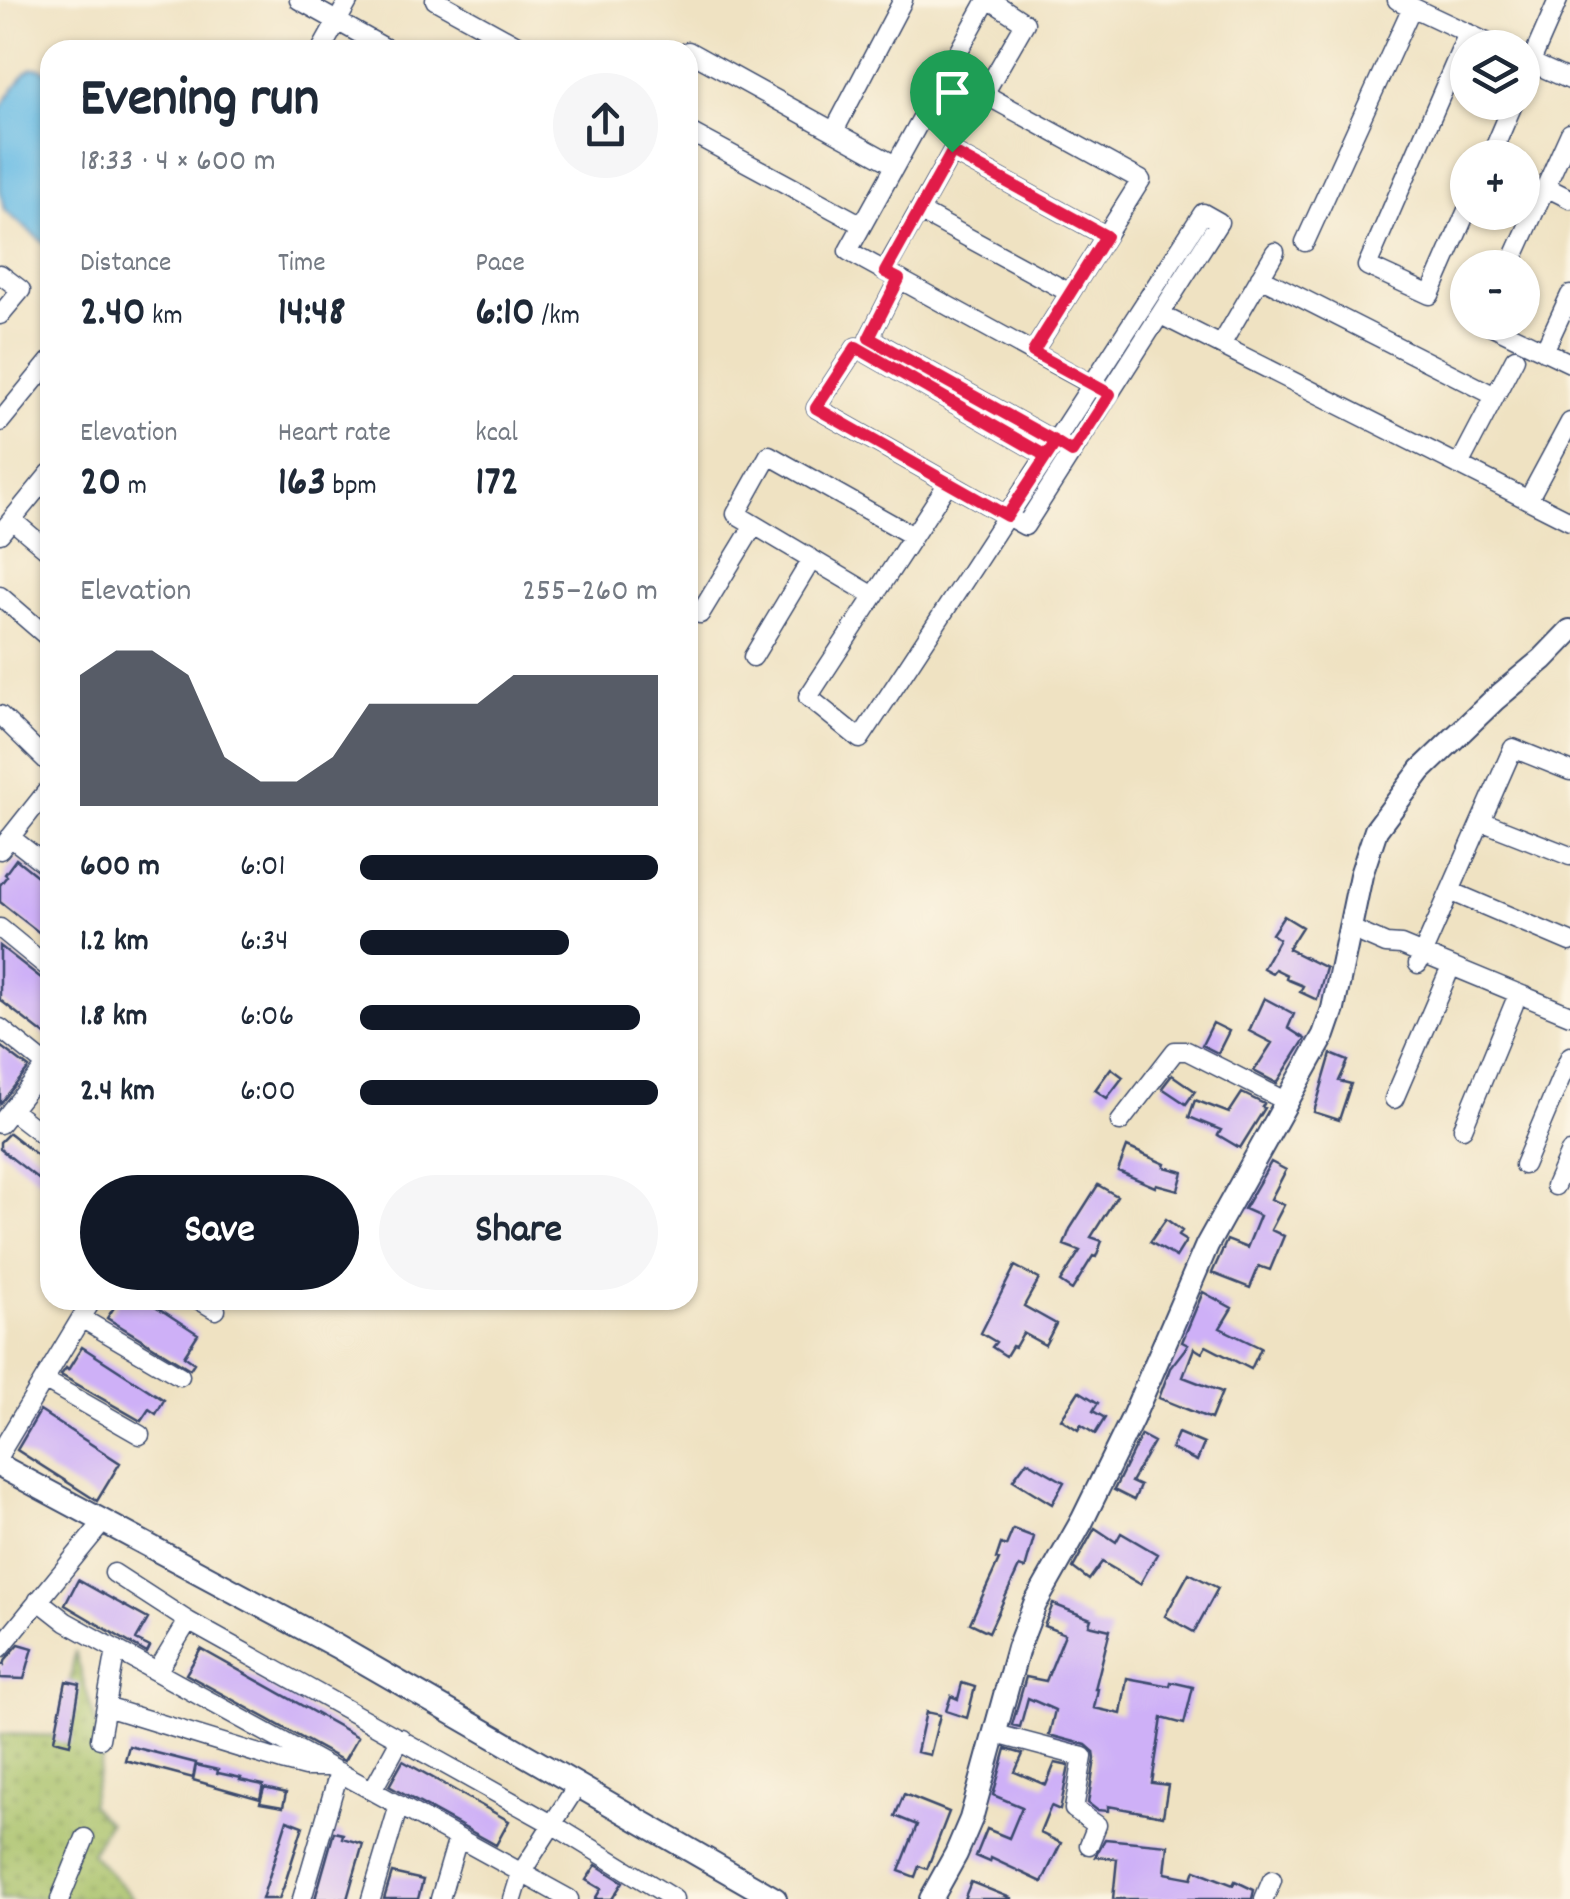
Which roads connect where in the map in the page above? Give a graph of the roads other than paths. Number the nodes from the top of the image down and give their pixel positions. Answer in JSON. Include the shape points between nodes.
{"nodes":[{"id":1,"x":299,"y":0,"type":"edge"},
{"id":2,"x":349,"y":0,"type":"edge"},
{"id":3,"x":435,"y":0,"type":"edge"},
{"id":4,"x":903,"y":0,"type":"edge"},
{"id":5,"x":989,"y":0,"type":"edge"},
{"id":6,"x":1558,"y":0,"type":"edge"},
{"id":7,"x":1404,"y":4,"type":"edge"},
{"id":8,"x":337,"y":21,"type":"junction"},
{"id":9,"x":1461,"y":30,"type":"edge"},
{"id":10,"x":1540,"y":35,"type":"edge"},
{"id":11,"x":327,"y":40,"type":"edge"},
{"id":12,"x":371,"y":40,"type":"edge"},
{"id":13,"x":508,"y":40,"type":"edge"},
{"id":14,"x":698,"y":57,"type":"edge"},
{"id":15,"x":1540,"y":66,"type":"edge"},
{"id":16,"x":1450,"y":75,"type":"edge"},
{"id":17,"x":1570,"y":80,"type":"edge"},
{"id":18,"x":834,"y":131,"type":"junction"},
{"id":19,"x":1570,"y":133,"type":"edge"},
{"id":20,"x":698,"y":136,"type":"edge"},
{"id":21,"x":896,"y":165,"type":"junction"},
{"id":22,"x":1546,"y":187,"type":"junction"},
{"id":23,"x":1570,"y":199,"type":"edge"},
{"id":24,"x":919,"y":212,"type":"junction"},
{"id":25,"x":862,"y":225,"type":"junction"},
{"id":26,"x":1458,"y":230,"type":"edge"},
{"id":27,"x":1106,"y":236,"type":"junction"},
{"id":28,"x":1304,"y":242,"type":"dead end"},
{"id":29,"x":1517,"y":250,"type":"edge"},
{"id":30,"x":1275,"y":252,"type":"dead end"},
{"id":31,"x":0,"y":274,"type":"edge"},
{"id":32,"x":892,"y":275,"type":"junction"},
{"id":33,"x":1260,"y":277,"type":"junction"},
{"id":34,"x":1070,"y":294,"type":"junction"},
{"id":35,"x":1570,"y":294,"type":"edge"},
{"id":36,"x":1161,"y":315,"type":"junction"},
{"id":37,"x":0,"y":316,"type":"edge"},
{"id":38,"x":1521,"y":340,"type":"edge"},
{"id":39,"x":1221,"y":345,"type":"junction"},
{"id":40,"x":1544,"y":351,"type":"junction"},
{"id":41,"x":1033,"y":352,"type":"junction"},
{"id":42,"x":1515,"y":358,"type":"dead end"},
{"id":43,"x":1570,"y":363,"type":"edge"},
{"id":44,"x":40,"y":373,"type":"edge"},
{"id":45,"x":1101,"y":389,"type":"junction"},
{"id":46,"x":1495,"y":396,"type":"junction"},
{"id":47,"x":0,"y":422,"type":"edge"},
{"id":48,"x":1570,"y":422,"type":"edge"},
{"id":49,"x":1058,"y":450,"type":"junction"},
{"id":50,"x":1459,"y":466,"type":"junction"},
{"id":51,"x":948,"y":483,"type":"junction"},
{"id":52,"x":40,"y":485,"type":"edge"},
{"id":53,"x":1528,"y":500,"type":"junction"},
{"id":54,"x":1007,"y":516,"type":"junction"},
{"id":55,"x":1570,"y":521,"type":"edge"},
{"id":56,"x":754,"y":525,"type":"junction"},
{"id":57,"x":6,"y":527,"type":"edge"},
{"id":58,"x":913,"y":536,"type":"junction"},
{"id":59,"x":40,"y":546,"type":"edge"},
{"id":60,"x":812,"y":559,"type":"junction"},
{"id":61,"x":0,"y":596,"type":"edge"},
{"id":62,"x":874,"y":596,"type":"junction"},
{"id":63,"x":700,"y":614,"type":"dead end"},
{"id":64,"x":40,"y":630,"type":"edge"},
{"id":65,"x":1570,"y":632,"type":"edge"},
{"id":66,"x":753,"y":657,"type":"dead end"},
{"id":67,"x":0,"y":715,"type":"edge"},
{"id":68,"x":40,"y":754,"type":"edge"},
{"id":69,"x":1570,"y":772,"type":"edge"},
{"id":70,"x":40,"y":799,"type":"edge"},
{"id":71,"x":1481,"y":821,"type":"junction"},
{"id":72,"x":5,"y":843,"type":"edge"},
{"id":73,"x":1570,"y":856,"type":"edge"},
{"id":74,"x":40,"y":862,"type":"edge"},
{"id":75,"x":1450,"y":892,"type":"junction"},
{"id":76,"x":0,"y":928,"type":"edge"},
{"id":77,"x":1350,"y":928,"type":"junction"},
{"id":78,"x":1570,"y":942,"type":"edge"},
{"id":79,"x":1420,"y":959,"type":"junction"},
{"id":80,"x":40,"y":961,"type":"edge"},
{"id":81,"x":1447,"y":976,"type":"junction"},
{"id":82,"x":1514,"y":1004,"type":"junction"},
{"id":83,"x":1570,"y":1014,"type":"edge"},
{"id":84,"x":1570,"y":1027,"type":"edge"},
{"id":85,"x":0,"y":1028,"type":"edge"},
{"id":86,"x":1570,"y":1056,"type":"edge"},
{"id":87,"x":40,"y":1057,"type":"edge"},
{"id":88,"x":40,"y":1073,"type":"edge"},
{"id":89,"x":1394,"y":1099,"type":"dead end"},
{"id":90,"x":1288,"y":1102,"type":"junction"},
{"id":91,"x":5,"y":1117,"type":"edge"},
{"id":92,"x":1120,"y":1122,"type":"dead end"},
{"id":93,"x":1463,"y":1128,"type":"dead end"},
{"id":94,"x":40,"y":1135,"type":"edge"},
{"id":95,"x":1570,"y":1152,"type":"edge"},
{"id":96,"x":1524,"y":1165,"type":"dead end"},
{"id":97,"x":1556,"y":1186,"type":"dead end"},
{"id":98,"x":86,"y":1310,"type":"edge"},
{"id":99,"x":81,"y":1318,"type":"junction"},
{"id":100,"x":180,"y":1376,"type":"dead end"},
{"id":101,"x":44,"y":1380,"type":"junction"},
{"id":102,"x":140,"y":1436,"type":"dead end"},
{"id":103,"x":0,"y":1453,"type":"edge"},
{"id":104,"x":0,"y":1466,"type":"edge"},
{"id":105,"x":103,"y":1522,"type":"junction"},
{"id":106,"x":114,"y":1573,"type":"dead end"},
{"id":107,"x":38,"y":1600,"type":"junction"},
{"id":108,"x":188,"y":1622,"type":"junction"},
{"id":109,"x":0,"y":1648,"type":"edge"},
{"id":110,"x":116,"y":1648,"type":"junction"},
{"id":111,"x":157,"y":1672,"type":"junction"},
{"id":112,"x":106,"y":1707,"type":"junction"},
{"id":113,"x":996,"y":1734,"type":"junction"},
{"id":114,"x":401,"y":1738,"type":"junction"},
{"id":115,"x":100,"y":1740,"type":"dead end"},
{"id":116,"x":334,"y":1770,"type":"junction"},
{"id":117,"x":578,"y":1784,"type":"junction"},
{"id":118,"x":372,"y":1790,"type":"junction"},
{"id":119,"x":399,"y":1805,"type":"junction"},
{"id":120,"x":552,"y":1824,"type":"junction"},
{"id":121,"x":84,"y":1838,"type":"dead end"},
{"id":122,"x":458,"y":1838,"type":"junction"},
{"id":123,"x":1089,"y":1845,"type":"dead end"},
{"id":124,"x":521,"y":1873,"type":"junction"},
{"id":125,"x":1272,"y":1880,"type":"dead end"},
{"id":126,"x":60,"y":1899,"type":"edge"},
{"id":127,"x":302,"y":1899,"type":"edge"},
{"id":128,"x":371,"y":1899,"type":"edge"},
{"id":129,"x":440,"y":1899,"type":"edge"},
{"id":130,"x":513,"y":1899,"type":"edge"},
{"id":131,"x":570,"y":1899,"type":"edge"},
{"id":132,"x":674,"y":1899,"type":"edge"},
{"id":133,"x":775,"y":1899,"type":"edge"},
{"id":134,"x":931,"y":1899,"type":"edge"},
{"id":135,"x":1264,"y":1899,"type":"edge"}],
"edges":[{"from":1,"to":8,"type":"street"},
{"from":2,"to":8,"type":"street"},
{"from":3,"to":13,"type":"street"},
{"from":4,"to":18,"type":"street"},
{"from":5,"to":21,"type":"street"},
{"from":5,"to":27,"type":"street","via":[[1025,23],[984,94],[1141,180]]},
{"from":6,"to":10,"type":"street"},
{"from":7,"to":9,"type":"street"},
{"from":7,"to":28,"type":"street"},
{"from":8,"to":11,"type":"street"},
{"from":8,"to":12,"type":"street"},
{"from":14,"to":18,"type":"street"},
{"from":15,"to":17,"type":"street"},
{"from":16,"to":26,"type":"street","via":[[1367,266],[1430,296]]},
{"from":18,"to":21,"type":"street"},
{"from":19,"to":22,"type":"street"},
{"from":20,"to":25,"type":"street"},
{"from":21,"to":25,"type":"street"},
{"from":22,"to":23,"type":"street"},
{"from":22,"to":29,"type":"street"},
{"from":24,"to":27,"type":"street","via":[[952,152]]},
{"from":24,"to":32,"type":"street"},
{"from":24,"to":34,"type":"street"},
{"from":25,"to":32,"type":"street","via":[[848,251]]},
{"from":27,"to":34,"type":"street"},
{"from":30,"to":33,"type":"street"},
{"from":31,"to":37,"type":"street","via":[[22,290]]},
{"from":32,"to":41,"type":"street"},
{"from":32,"to":49,"type":"street","via":[[869,338]]},
{"from":33,"to":39,"type":"street"},
{"from":33,"to":46,"type":"street"},
{"from":34,"to":41,"type":"street"},
{"from":35,"to":40,"type":"street"},
{"from":36,"to":39,"type":"street"},
{"from":36,"to":45,"type":"street"},
{"from":36,"to":45,"type":"street","via":[[1219,222],[1203,213]]},
{"from":38,"to":40,"type":"street"},
{"from":39,"to":50,"type":"street"},
{"from":40,"to":43,"type":"street"},
{"from":41,"to":45,"type":"street"},
{"from":42,"to":46,"type":"street"},
{"from":44,"to":47,"type":"street"},
{"from":45,"to":49,"type":"street"},
{"from":46,"to":50,"type":"street"},
{"from":48,"to":53,"type":"street"},
{"from":49,"to":51,"type":"street","via":[[856,347],[816,408]]},
{"from":49,"to":54,"type":"street"},
{"from":49,"to":54,"type":"street","via":[[1025,526]]},
{"from":50,"to":53,"type":"street"},
{"from":51,"to":54,"type":"street"},
{"from":51,"to":58,"type":"street"},
{"from":52,"to":57,"type":"street"},
{"from":53,"to":55,"type":"street"},
{"from":54,"to":62,"type":"street","via":[[860,740],[808,697]]},
{"from":56,"to":58,"type":"street","via":[[736,514],[768,454]]},
{"from":56,"to":60,"type":"street"},
{"from":56,"to":63,"type":"street"},
{"from":57,"to":59,"type":"street"},
{"from":58,"to":62,"type":"street"},
{"from":60,"to":62,"type":"street"},
{"from":60,"to":66,"type":"street"},
{"from":61,"to":64,"type":"street"},
{"from":65,"to":77,"type":"street","via":[[1403,791],[1372,840]]},
{"from":67,"to":68,"type":"street"},
{"from":69,"to":71,"type":"street","via":[[1514,748]]},
{"from":70,"to":72,"type":"street"},
{"from":71,"to":73,"type":"street"},
{"from":71,"to":75,"type":"street"},
{"from":72,"to":74,"type":"street"},
{"from":75,"to":78,"type":"street"},
{"from":75,"to":79,"type":"street"},
{"from":76,"to":80,"type":"street"},
{"from":77,"to":79,"type":"street","via":[[1396,954]]},
{"from":77,"to":90,"type":"street","via":[[1334,1009]]},
{"from":79,"to":81,"type":"street"},
{"from":79,"to":83,"type":"street"},
{"from":81,"to":82,"type":"street"},
{"from":81,"to":89,"type":"street"},
{"from":82,"to":84,"type":"street"},
{"from":82,"to":93,"type":"street"},
{"from":85,"to":87,"type":"street"},
{"from":86,"to":96,"type":"street"},
{"from":88,"to":91,"type":"street"},
{"from":90,"to":92,"type":"street","via":[[1175,1051]]},
{"from":90,"to":113,"type":"street","via":[[1208,1244],[1132,1419],[1035,1604]]},
{"from":91,"to":94,"type":"street"},
{"from":95,"to":97,"type":"street"},
{"from":98,"to":99,"type":"street"},
{"from":99,"to":100,"type":"street"},
{"from":99,"to":101,"type":"street"},
{"from":101,"to":102,"type":"street"},
{"from":101,"to":103,"type":"street"},
{"from":104,"to":105,"type":"street"},
{"from":105,"to":107,"type":"street"},
{"from":105,"to":117,"type":"street"},
{"from":106,"to":108,"type":"street"},
{"from":107,"to":109,"type":"street"},
{"from":107,"to":110,"type":"street"},
{"from":108,"to":111,"type":"street"},
{"from":108,"to":114,"type":"street"},
{"from":110,"to":111,"type":"street"},
{"from":110,"to":112,"type":"street"},
{"from":111,"to":116,"type":"street"},
{"from":112,"to":115,"type":"street"},
{"from":112,"to":116,"type":"street","via":[[282,1761]]},
{"from":113,"to":123,"type":"street","via":[[1083,1757],[1074,1809],[1097,1826]]},
{"from":113,"to":134,"type":"street","via":[[972,1819]]},
{"from":114,"to":118,"type":"street"},
{"from":114,"to":120,"type":"street"},
{"from":116,"to":118,"type":"street"},
{"from":116,"to":127,"type":"street"},
{"from":117,"to":120,"type":"street"},
{"from":117,"to":133,"type":"street"},
{"from":118,"to":119,"type":"street"},
{"from":119,"to":122,"type":"street"},
{"from":119,"to":128,"type":"street"},
{"from":120,"to":124,"type":"street"},
{"from":120,"to":132,"type":"street"},
{"from":121,"to":126,"type":"street"},
{"from":122,"to":124,"type":"street"},
{"from":122,"to":129,"type":"street"},
{"from":124,"to":130,"type":"street"},
{"from":124,"to":131,"type":"street"},
{"from":125,"to":135,"type":"street"}]}
